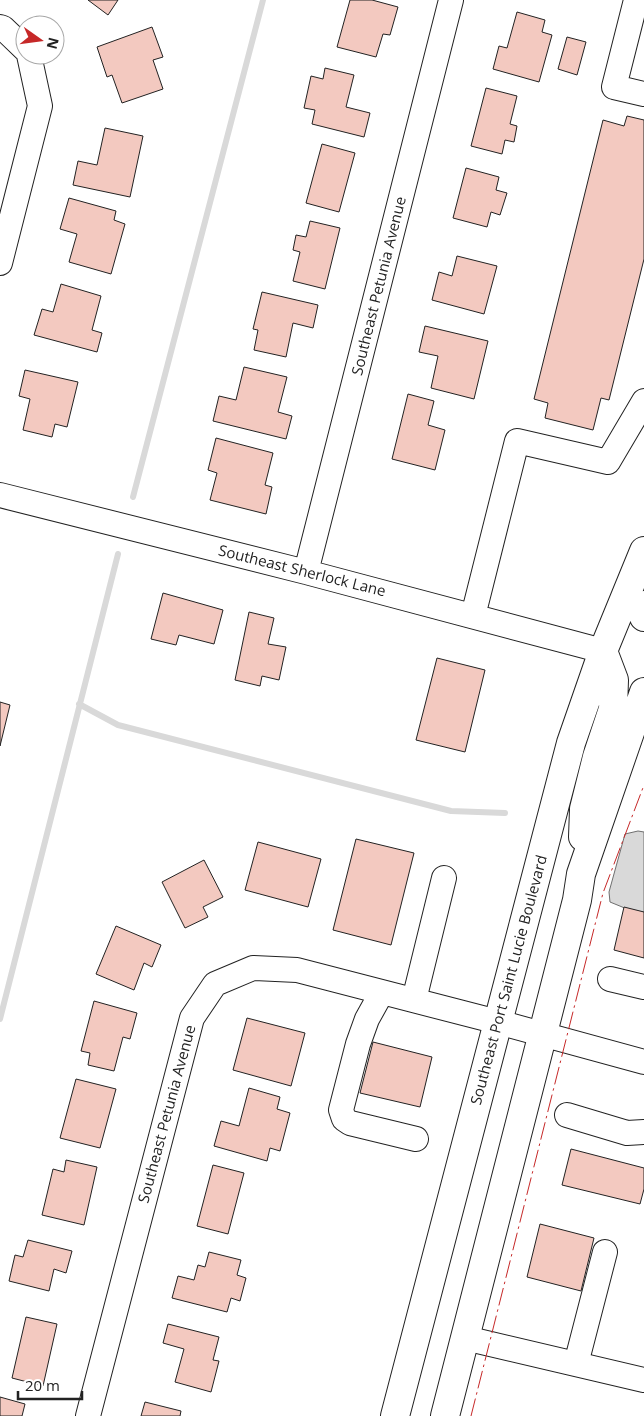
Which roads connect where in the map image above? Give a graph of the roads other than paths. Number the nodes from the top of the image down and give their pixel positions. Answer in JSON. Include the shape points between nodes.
{"nodes":[{"id":1,"x":451,"y":0,"type":"edge"},
{"id":2,"x":636,"y":0,"type":"edge"},
{"id":3,"x":0,"y":27,"type":"edge"},
{"id":4,"x":15,"y":39,"type":"edge"},
{"id":5,"x":31,"y":65,"type":"edge"},
{"id":6,"x":644,"y":94,"type":"edge"},
{"id":7,"x":0,"y":263,"type":"edge"},
{"id":8,"x":644,"y":401,"type":"edge"},
{"id":9,"x":0,"y":495,"type":"edge"},
{"id":10,"x":644,"y":550,"type":"edge"},
{"id":11,"x":306,"y":572,"type":"junction"},
{"id":12,"x":644,"y":605,"type":"edge"},
{"id":13,"x":473,"y":616,"type":"junction"},
{"id":14,"x":644,"y":617,"type":"edge"},
{"id":15,"x":603,"y":651,"type":"junction"},
{"id":16,"x":644,"y":692,"type":"edge"},
{"id":17,"x":581,"y":874,"type":"junction"},
{"id":18,"x":444,"y":878,"type":"dead end"},
{"id":19,"x":610,"y":979,"type":"dead end"},
{"id":20,"x":644,"y":987,"type":"edge"},
{"id":21,"x":382,"y":992,"type":"junction"},
{"id":22,"x":414,"y":1000,"type":"junction"},
{"id":23,"x":498,"y":1022,"type":"junction"},
{"id":24,"x":542,"y":1034,"type":"junction"},
{"id":25,"x":644,"y":1062,"type":"edge"},
{"id":26,"x":567,"y":1114,"type":"dead end"},
{"id":27,"x":644,"y":1132,"type":"edge"},
{"id":28,"x":416,"y":1139,"type":"dead end"},
{"id":29,"x":605,"y":1252,"type":"dead end"},
{"id":30,"x":465,"y":1338,"type":"junction"},
{"id":31,"x":576,"y":1364,"type":"junction"},
{"id":32,"x":644,"y":1380,"type":"edge"},
{"id":33,"x":88,"y":1416,"type":"edge"},
{"id":34,"x":396,"y":1416,"type":"edge"},
{"id":35,"x":445,"y":1416,"type":"edge"}],
"edges":[{"from":1,"to":11,"type":"street","name":"Southeast Petunia Avenue"},
{"from":2,"to":6,"type":"street","via":[[614,87]]},
{"from":3,"to":4,"type":"street"},
{"from":5,"to":7,"type":"street","via":[[40,106]]},
{"from":8,"to":13,"type":"street","via":[[608,462],[517,441]]},
{"from":9,"to":11,"type":"street","name":"Southeast Sherlock Lane"},
{"from":10,"to":15,"type":"main road","name":"Southeast Port Saint Lucie Boulevard"},
{"from":11,"to":13,"type":"street","name":"Southeast Sherlock Lane"},
{"from":12,"to":14,"type":"main road"},
{"from":13,"to":15,"type":"street","name":"Southeast Sherlock Lane"},
{"from":15,"to":17,"type":"main road","via":[[614,680],[612,709],[584,809]]},
{"from":15,"to":23,"type":"main road","name":"Southeast Port Saint Lucie Boulevard","via":[[571,743]]},
{"from":16,"to":17,"type":"main road"},
{"from":17,"to":24,"type":"main road"},
{"from":18,"to":22,"type":"street"},
{"from":19,"to":20,"type":"street"},
{"from":21,"to":22,"type":"street","name":"Southeast Petunia Avenue"},
{"from":21,"to":28,"type":"street","via":[[358,1044],[342,1110],[344,1119]]},
{"from":21,"to":33,"type":"street","name":"Southeast Petunia Avenue","via":[[296,970],[253,968],[215,984],[192,1018]]},
{"from":22,"to":23,"type":"street","name":"Southeast Petunia Avenue"},
{"from":23,"to":24,"type":"street","name":"Southeast Petunia Avenue"},
{"from":23,"to":34,"type":"main road","name":"Southeast Port Saint Lucie Boulevard"},
{"from":24,"to":25,"type":"street","name":"Southeast Petunia Avenue"},
{"from":24,"to":30,"type":"main road"},
{"from":26,"to":27,"type":"street","via":[[627,1133]]},
{"from":29,"to":31,"type":"street"},
{"from":30,"to":31,"type":"street"},
{"from":30,"to":35,"type":"main road"},
{"from":31,"to":32,"type":"street"}]}
